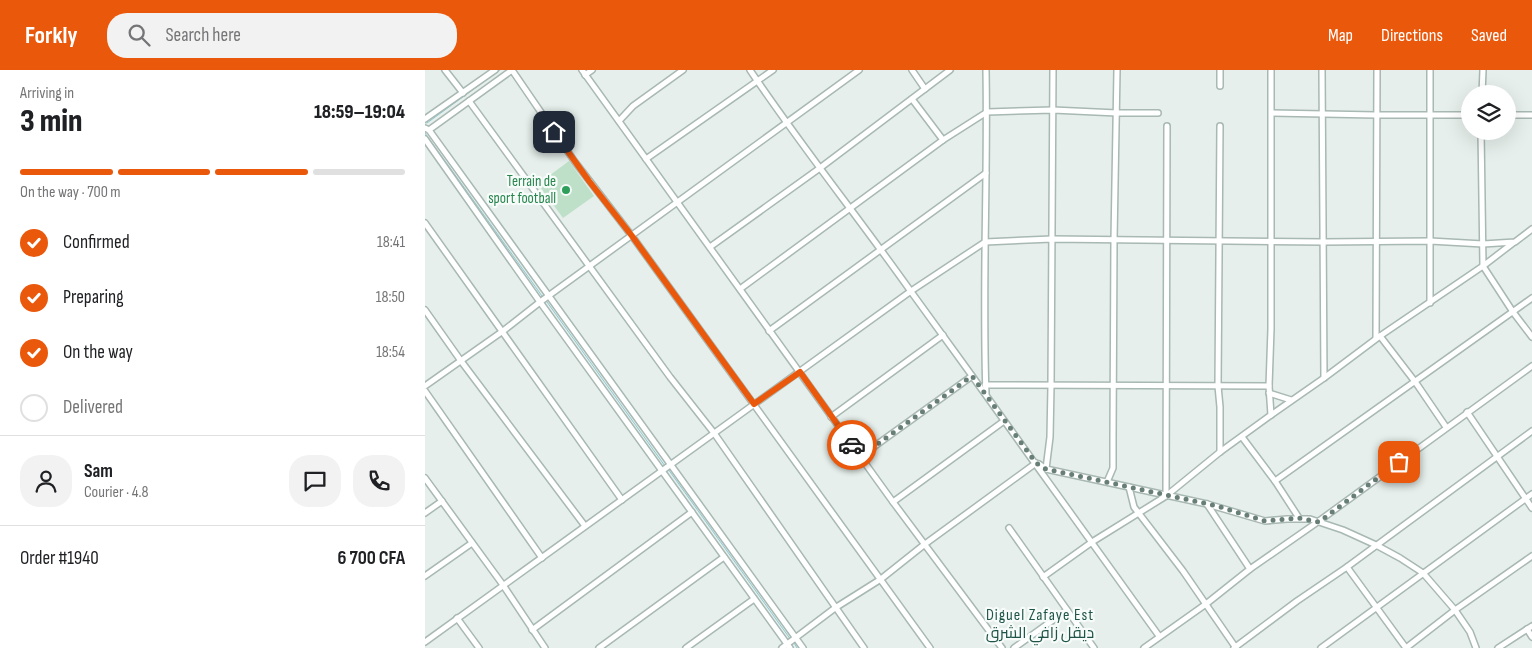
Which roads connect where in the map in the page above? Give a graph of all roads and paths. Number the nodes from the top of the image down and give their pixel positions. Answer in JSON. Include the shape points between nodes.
{"nodes":[{"id":1,"x":445,"y":70,"type":"edge"},
{"id":2,"x":495,"y":70,"type":"edge"},
{"id":3,"x":512,"y":70,"type":"edge"},
{"id":4,"x":592,"y":70,"type":"edge"},
{"id":5,"x":683,"y":70,"type":"edge"},
{"id":6,"x":750,"y":70,"type":"edge"},
{"id":7,"x":773,"y":70,"type":"edge"},
{"id":8,"x":859,"y":70,"type":"edge"},
{"id":9,"x":912,"y":70,"type":"edge"},
{"id":10,"x":950,"y":70,"type":"edge"},
{"id":11,"x":986,"y":70,"type":"edge"},
{"id":12,"x":1053,"y":70,"type":"edge"},
{"id":13,"x":1117,"y":70,"type":"edge"},
{"id":14,"x":1220,"y":70,"type":"edge"},
{"id":15,"x":1271,"y":70,"type":"edge"},
{"id":16,"x":1322,"y":70,"type":"edge"},
{"id":17,"x":1377,"y":70,"type":"edge"},
{"id":18,"x":1430,"y":70,"type":"edge"},
{"id":19,"x":1483,"y":70,"type":"edge"},
{"id":20,"x":584,"y":72,"type":"edge"},
{"id":21,"x":757,"y":81,"type":"junction"},
{"id":22,"x":1482,"y":85,"type":"edge"},
{"id":23,"x":1220,"y":86,"type":"dead end"},
{"id":24,"x":925,"y":89,"type":"junction"},
{"id":25,"x":463,"y":93,"type":"junction"},
{"id":26,"x":912,"y":99,"type":"junction"},
{"id":27,"x":469,"y":101,"type":"junction"},
{"id":28,"x":1053,"y":110,"type":"junction"},
{"id":29,"x":987,"y":112,"type":"junction"},
{"id":30,"x":1117,"y":113,"type":"junction"},
{"id":31,"x":1158,"y":113,"type":"dead end"},
{"id":32,"x":1271,"y":114,"type":"junction"},
{"id":33,"x":1431,"y":114,"type":"junction"},
{"id":34,"x":1323,"y":115,"type":"junction"},
{"id":35,"x":1461,"y":115,"type":"edge"},
{"id":36,"x":1516,"y":115,"type":"edge"},
{"id":37,"x":1532,"y":115,"type":"edge"},
{"id":38,"x":1376,"y":116,"type":"junction"},
{"id":39,"x":425,"y":119,"type":"edge"},
{"id":40,"x":619,"y":121,"type":"junction"},
{"id":41,"x":786,"y":123,"type":"junction"},
{"id":42,"x":1167,"y":126,"type":"dead end"},
{"id":43,"x":1220,"y":126,"type":"dead end"},
{"id":44,"x":427,"y":129,"type":"edge"},
{"id":45,"x":425,"y":139,"type":"edge"},
{"id":46,"x":943,"y":140,"type":"junction"},
{"id":47,"x":1481,"y":140,"type":"edge"},
{"id":48,"x":646,"y":159,"type":"junction"},
{"id":49,"x":820,"y":168,"type":"junction"},
{"id":50,"x":987,"y":173,"type":"junction"},
{"id":51,"x":677,"y":202,"type":"junction"},
{"id":52,"x":849,"y":208,"type":"junction"},
{"id":53,"x":425,"y":224,"type":"edge"},
{"id":54,"x":1532,"y":229,"type":"edge"},
{"id":55,"x":632,"y":236,"type":"junction"},
{"id":56,"x":1051,"y":239,"type":"junction"},
{"id":57,"x":1114,"y":240,"type":"junction"},
{"id":58,"x":1167,"y":240,"type":"junction"},
{"id":59,"x":1220,"y":241,"type":"junction"},
{"id":60,"x":1377,"y":241,"type":"junction"},
{"id":61,"x":1430,"y":241,"type":"junction"},
{"id":62,"x":985,"y":242,"type":"junction"},
{"id":63,"x":1271,"y":242,"type":"junction"},
{"id":64,"x":1324,"y":242,"type":"junction"},
{"id":65,"x":1515,"y":242,"type":"junction"},
{"id":66,"x":1483,"y":244,"type":"junction"},
{"id":67,"x":710,"y":247,"type":"junction"},
{"id":68,"x":881,"y":250,"type":"junction"},
{"id":69,"x":1483,"y":266,"type":"junction"},
{"id":70,"x":590,"y":267,"type":"junction"},
{"id":71,"x":740,"y":289,"type":"junction"},
{"id":72,"x":911,"y":291,"type":"junction"},
{"id":73,"x":1532,"y":298,"type":"edge"},
{"id":74,"x":544,"y":299,"type":"junction"},
{"id":75,"x":1430,"y":303,"type":"junction"},
{"id":76,"x":425,"y":310,"type":"edge"},
{"id":77,"x":1513,"y":312,"type":"junction"},
{"id":78,"x":503,"y":331,"type":"junction"},
{"id":79,"x":769,"y":331,"type":"junction"},
{"id":80,"x":943,"y":335,"type":"junction"},
{"id":81,"x":1532,"y":336,"type":"edge"},
{"id":82,"x":1378,"y":337,"type":"junction"},
{"id":83,"x":461,"y":361,"type":"junction"},
{"id":84,"x":1532,"y":366,"type":"edge"},
{"id":85,"x":800,"y":372,"type":"junction"},
{"id":86,"x":972,"y":376,"type":"junction"},
{"id":87,"x":1324,"y":378,"type":"junction"},
{"id":88,"x":1415,"y":383,"type":"junction"},
{"id":89,"x":985,"y":385,"type":"junction"},
{"id":90,"x":1114,"y":385,"type":"junction"},
{"id":91,"x":1166,"y":385,"type":"junction"},
{"id":92,"x":425,"y":386,"type":"edge"},
{"id":93,"x":1051,"y":386,"type":"junction"},
{"id":94,"x":1218,"y":386,"type":"junction"},
{"id":95,"x":1269,"y":386,"type":"junction"},
{"id":96,"x":425,"y":391,"type":"edge"},
{"id":97,"x":1269,"y":393,"type":"junction"},
{"id":98,"x":986,"y":396,"type":"junction"},
{"id":99,"x":1291,"y":400,"type":"junction"},
{"id":100,"x":754,"y":404,"type":"junction"},
{"id":101,"x":1467,"y":412,"type":"junction"},
{"id":102,"x":1271,"y":414,"type":"junction"},
{"id":103,"x":831,"y":417,"type":"junction"},
{"id":104,"x":1003,"y":421,"type":"junction"},
{"id":105,"x":1446,"y":427,"type":"junction"},
{"id":106,"x":1532,"y":431,"type":"edge"},
{"id":107,"x":714,"y":433,"type":"junction"},
{"id":108,"x":1242,"y":437,"type":"junction"},
{"id":109,"x":1220,"y":452,"type":"junction"},
{"id":110,"x":861,"y":456,"type":"junction"},
{"id":111,"x":1496,"y":456,"type":"junction"},
{"id":112,"x":1036,"y":463,"type":"junction"},
{"id":113,"x":666,"y":468,"type":"junction"},
{"id":114,"x":1046,"y":469,"type":"junction"},
{"id":115,"x":425,"y":478,"type":"edge"},
{"id":116,"x":1275,"y":481,"type":"junction"},
{"id":117,"x":1107,"y":482,"type":"junction"},
{"id":118,"x":1129,"y":487,"type":"junction"},
{"id":119,"x":1532,"y":494,"type":"edge"},
{"id":120,"x":1166,"y":496,"type":"junction"},
{"id":121,"x":1525,"y":498,"type":"junction"},
{"id":122,"x":622,"y":500,"type":"junction"},
{"id":123,"x":442,"y":501,"type":"junction"},
{"id":124,"x":893,"y":502,"type":"junction"},
{"id":125,"x":1207,"y":504,"type":"junction"},
{"id":126,"x":1532,"y":508,"type":"edge"},
{"id":127,"x":692,"y":512,"type":"junction"},
{"id":128,"x":1138,"y":512,"type":"junction"},
{"id":129,"x":425,"y":513,"type":"edge"},
{"id":130,"x":1299,"y":518,"type":"junction"},
{"id":131,"x":1319,"y":521,"type":"junction"},
{"id":132,"x":585,"y":526,"type":"junction"},
{"id":133,"x":1009,"y":528,"type":"dead end"},
{"id":134,"x":1091,"y":542,"type":"junction"},
{"id":135,"x":472,"y":543,"type":"junction"},
{"id":136,"x":925,"y":544,"type":"junction"},
{"id":137,"x":1376,"y":545,"type":"junction"},
{"id":138,"x":724,"y":556,"type":"junction"},
{"id":139,"x":1532,"y":556,"type":"edge"},
{"id":140,"x":542,"y":558,"type":"junction"},
{"id":141,"x":1347,"y":567,"type":"junction"},
{"id":142,"x":1250,"y":569,"type":"junction"},
{"id":143,"x":1423,"y":574,"type":"junction"},
{"id":144,"x":425,"y":576,"type":"edge"},
{"id":145,"x":1043,"y":576,"type":"junction"},
{"id":146,"x":881,"y":579,"type":"junction"},
{"id":147,"x":503,"y":585,"type":"junction"},
{"id":148,"x":754,"y":600,"type":"junction"},
{"id":149,"x":1206,"y":604,"type":"junction"},
{"id":150,"x":835,"y":608,"type":"junction"},
{"id":151,"x":1377,"y":608,"type":"junction"},
{"id":152,"x":1067,"y":610,"type":"junction"},
{"id":153,"x":1455,"y":610,"type":"junction"},
{"id":154,"x":457,"y":618,"type":"junction"},
{"id":155,"x":1532,"y":626,"type":"edge"},
{"id":156,"x":1527,"y":629,"type":"junction"},
{"id":157,"x":533,"y":630,"type":"junction"},
{"id":158,"x":1159,"y":636,"type":"junction"},
{"id":159,"x":1532,"y":637,"type":"edge"},
{"id":160,"x":425,"y":642,"type":"edge"},
{"id":161,"x":791,"y":642,"type":"edge"},
{"id":162,"x":479,"y":648,"type":"edge"},
{"id":163,"x":545,"y":648,"type":"edge"},
{"id":164,"x":599,"y":648,"type":"edge"},
{"id":165,"x":686,"y":648,"type":"edge"},
{"id":166,"x":782,"y":648,"type":"edge"},
{"id":167,"x":803,"y":648,"type":"edge"},
{"id":168,"x":864,"y":648,"type":"edge"},
{"id":169,"x":930,"y":648,"type":"edge"},
{"id":170,"x":1002,"y":648,"type":"edge"},
{"id":171,"x":1014,"y":648,"type":"edge"},
{"id":172,"x":1094,"y":648,"type":"edge"},
{"id":173,"x":1144,"y":648,"type":"edge"},
{"id":174,"x":1235,"y":648,"type":"edge"},
{"id":175,"x":1321,"y":648,"type":"edge"},
{"id":176,"x":1406,"y":648,"type":"edge"},
{"id":177,"x":1476,"y":648,"type":"edge"},
{"id":178,"x":1498,"y":648,"type":"edge"}],
"edges":[{"from":1,"to":25,"type":"street"},
{"from":2,"to":25,"type":"street"},
{"from":3,"to":27,"type":"street"},
{"from":3,"to":55,"type":"street","via":[[575,162]]},
{"from":4,"to":20,"type":"street"},
{"from":5,"to":40,"type":"street","via":[[633,106]]},
{"from":6,"to":21,"type":"street"},
{"from":7,"to":21,"type":"street"},
{"from":8,"to":41,"type":"street"},
{"from":9,"to":24,"type":"street"},
{"from":10,"to":24,"type":"street"},
{"from":11,"to":29,"type":"street"},
{"from":12,"to":28,"type":"street"},
{"from":13,"to":30,"type":"street"},
{"from":14,"to":23,"type":"street"},
{"from":15,"to":32,"type":"street"},
{"from":16,"to":34,"type":"street"},
{"from":17,"to":38,"type":"street"},
{"from":18,"to":33,"type":"street"},
{"from":19,"to":22,"type":"street"},
{"from":20,"to":40,"type":"street"},
{"from":21,"to":41,"type":"street"},
{"from":21,"to":48,"type":"street"},
{"from":24,"to":26,"type":"street"},
{"from":25,"to":39,"type":"street"},
{"from":26,"to":46,"type":"street"},
{"from":26,"to":49,"type":"street"},
{"from":27,"to":44,"type":"street"},
{"from":27,"to":70,"type":"street"},
{"from":28,"to":29,"type":"street"},
{"from":28,"to":30,"type":"street"},
{"from":28,"to":56,"type":"street"},
{"from":29,"to":46,"type":"street"},
{"from":29,"to":50,"type":"street"},
{"from":30,"to":31,"type":"street"},
{"from":30,"to":57,"type":"street"},
{"from":32,"to":34,"type":"street"},
{"from":32,"to":63,"type":"street"},
{"from":33,"to":35,"type":"street"},
{"from":33,"to":38,"type":"street"},
{"from":33,"to":61,"type":"street"},
{"from":34,"to":38,"type":"street"},
{"from":34,"to":64,"type":"street"},
{"from":36,"to":37,"type":"street"},
{"from":38,"to":60,"type":"street"},
{"from":40,"to":48,"type":"street"},
{"from":41,"to":49,"type":"street"},
{"from":41,"to":51,"type":"street"},
{"from":42,"to":58,"type":"street"},
{"from":43,"to":59,"type":"street"},
{"from":44,"to":74,"type":"street"},
{"from":45,"to":74,"type":"street"},
{"from":46,"to":52,"type":"street"},
{"from":47,"to":66,"type":"street"},
{"from":48,"to":51,"type":"street"},
{"from":49,"to":52,"type":"street"},
{"from":49,"to":67,"type":"street"},
{"from":50,"to":62,"type":"street"},
{"from":50,"to":68,"type":"street"},
{"from":51,"to":55,"type":"street"},
{"from":51,"to":67,"type":"street"},
{"from":52,"to":68,"type":"street"},
{"from":52,"to":71,"type":"street"},
{"from":53,"to":78,"type":"street"},
{"from":54,"to":65,"type":"street"},
{"from":55,"to":70,"type":"street"},
{"from":55,"to":100,"type":"street"},
{"from":56,"to":57,"type":"street"},
{"from":56,"to":62,"type":"street"},
{"from":56,"to":93,"type":"street"},
{"from":57,"to":58,"type":"street"},
{"from":57,"to":90,"type":"street"},
{"from":58,"to":59,"type":"street"},
{"from":58,"to":91,"type":"street"},
{"from":59,"to":63,"type":"street"},
{"from":59,"to":94,"type":"street"},
{"from":60,"to":61,"type":"street"},
{"from":60,"to":64,"type":"street"},
{"from":60,"to":82,"type":"street"},
{"from":61,"to":66,"type":"street"},
{"from":61,"to":75,"type":"street"},
{"from":62,"to":72,"type":"street"},
{"from":62,"to":89,"type":"street"},
{"from":63,"to":64,"type":"street"},
{"from":63,"to":95,"type":"street"},
{"from":64,"to":87,"type":"street"},
{"from":65,"to":66,"type":"street"},
{"from":65,"to":69,"type":"street"},
{"from":66,"to":69,"type":"street"},
{"from":67,"to":71,"type":"street"},
{"from":68,"to":72,"type":"street"},
{"from":68,"to":79,"type":"street"},
{"from":69,"to":75,"type":"street"},
{"from":69,"to":77,"type":"street"},
{"from":70,"to":74,"type":"street"},
{"from":70,"to":107,"type":"street"},
{"from":71,"to":79,"type":"street"},
{"from":72,"to":80,"type":"street"},
{"from":72,"to":85,"type":"street"},
{"from":73,"to":77,"type":"street"},
{"from":74,"to":78,"type":"street"},
{"from":74,"to":113,"type":"street"},
{"from":74,"to":113,"type":"street"},
{"from":75,"to":82,"type":"street"},
{"from":76,"to":83,"type":"street"},
{"from":77,"to":81,"type":"street"},
{"from":77,"to":88,"type":"street"},
{"from":78,"to":83,"type":"street"},
{"from":78,"to":122,"type":"street"},
{"from":79,"to":85,"type":"street"},
{"from":80,"to":86,"type":"street"},
{"from":80,"to":103,"type":"street"},
{"from":82,"to":87,"type":"street"},
{"from":82,"to":88,"type":"street"},
{"from":83,"to":92,"type":"street"},
{"from":83,"to":132,"type":"street"},
{"from":84,"to":101,"type":"street"},
{"from":85,"to":100,"type":"street"},
{"from":85,"to":103,"type":"street"},
{"from":86,"to":98,"type":"street"},
{"from":86,"to":110,"type":"street"},
{"from":87,"to":99,"type":"street"},
{"from":88,"to":105,"type":"street"},
{"from":88,"to":116,"type":"street"},
{"from":89,"to":93,"type":"street"},
{"from":89,"to":98,"type":"street"},
{"from":90,"to":91,"type":"street"},
{"from":90,"to":93,"type":"street"},
{"from":90,"to":117,"type":"street","via":[[1113,468]]},
{"from":91,"to":94,"type":"street"},
{"from":91,"to":120,"type":"street"},
{"from":93,"to":114,"type":"street"},
{"from":94,"to":95,"type":"street"},
{"from":94,"to":109,"type":"street"},
{"from":95,"to":97,"type":"street"},
{"from":96,"to":140,"type":"street"},
{"from":97,"to":99,"type":"street"},
{"from":97,"to":102,"type":"street"},
{"from":98,"to":104,"type":"street"},
{"from":99,"to":102,"type":"street"},
{"from":100,"to":107,"type":"street"},
{"from":100,"to":146,"type":"street"},
{"from":101,"to":105,"type":"street"},
{"from":101,"to":111,"type":"street"},
{"from":102,"to":108,"type":"street"},
{"from":103,"to":110,"type":"street"},
{"from":104,"to":112,"type":"street"},
{"from":104,"to":124,"type":"street"},
{"from":105,"to":131,"type":"street"},
{"from":106,"to":111,"type":"street"},
{"from":107,"to":113,"type":"street"},
{"from":107,"to":150,"type":"street"},
{"from":108,"to":109,"type":"street"},
{"from":108,"to":116,"type":"street"},
{"from":109,"to":120,"type":"street"},
{"from":110,"to":124,"type":"street"},
{"from":111,"to":121,"type":"street"},
{"from":111,"to":137,"type":"street"},
{"from":112,"to":114,"type":"street"},
{"from":112,"to":134,"type":"street"},
{"from":112,"to":136,"type":"street"},
{"from":113,"to":122,"type":"street"},
{"from":113,"to":127,"type":"street"},
{"from":113,"to":161,"type":"street"},
{"from":114,"to":117,"type":"street"},
{"from":115,"to":123,"type":"street"},
{"from":116,"to":130,"type":"street"},
{"from":117,"to":118,"type":"street"},
{"from":118,"to":120,"type":"street"},
{"from":118,"to":128,"type":"street"},
{"from":119,"to":121,"type":"street"},
{"from":120,"to":125,"type":"street"},
{"from":120,"to":128,"type":"street"},
{"from":121,"to":126,"type":"street"},
{"from":121,"to":143,"type":"street"},
{"from":122,"to":132,"type":"street"},
{"from":123,"to":129,"type":"street"},
{"from":123,"to":135,"type":"street"},
{"from":124,"to":136,"type":"street"},
{"from":125,"to":130,"type":"street","via":[[1265,521]]},
{"from":125,"to":142,"type":"street"},
{"from":127,"to":138,"type":"street"},
{"from":127,"to":157,"type":"street"},
{"from":128,"to":134,"type":"street"},
{"from":128,"to":149,"type":"street"},
{"from":130,"to":131,"type":"street"},
{"from":131,"to":137,"type":"street"},
{"from":131,"to":142,"type":"street"},
{"from":132,"to":140,"type":"street"},
{"from":133,"to":145,"type":"street"},
{"from":134,"to":145,"type":"street"},
{"from":134,"to":158,"type":"street"},
{"from":135,"to":144,"type":"street"},
{"from":135,"to":147,"type":"street"},
{"from":136,"to":146,"type":"street"},
{"from":136,"to":170,"type":"street"},
{"from":137,"to":141,"type":"street"},
{"from":137,"to":143,"type":"street"},
{"from":138,"to":148,"type":"street"},
{"from":138,"to":164,"type":"street"},
{"from":139,"to":153,"type":"street"},
{"from":140,"to":147,"type":"street"},
{"from":141,"to":151,"type":"street"},
{"from":141,"to":174,"type":"street"},
{"from":142,"to":149,"type":"street"},
{"from":143,"to":151,"type":"street"},
{"from":143,"to":153,"type":"street"},
{"from":145,"to":152,"type":"street"},
{"from":146,"to":150,"type":"street"},
{"from":146,"to":169,"type":"street"},
{"from":147,"to":154,"type":"street"},
{"from":147,"to":157,"type":"street"},
{"from":148,"to":161,"type":"street"},
{"from":148,"to":165,"type":"street"},
{"from":149,"to":158,"type":"street"},
{"from":149,"to":174,"type":"street"},
{"from":150,"to":161,"type":"street"},
{"from":150,"to":168,"type":"street"},
{"from":151,"to":175,"type":"street"},
{"from":151,"to":176,"type":"street"},
{"from":152,"to":171,"type":"street"},
{"from":152,"to":172,"type":"street"},
{"from":153,"to":176,"type":"street"},
{"from":153,"to":177,"type":"street"},
{"from":154,"to":160,"type":"street"},
{"from":154,"to":162,"type":"street"},
{"from":155,"to":156,"type":"street"},
{"from":156,"to":159,"type":"street"},
{"from":156,"to":178,"type":"street"},
{"from":157,"to":163,"type":"street"},
{"from":158,"to":173,"type":"street"},
{"from":161,"to":166,"type":"street"},
{"from":161,"to":167,"type":"street"}]}
